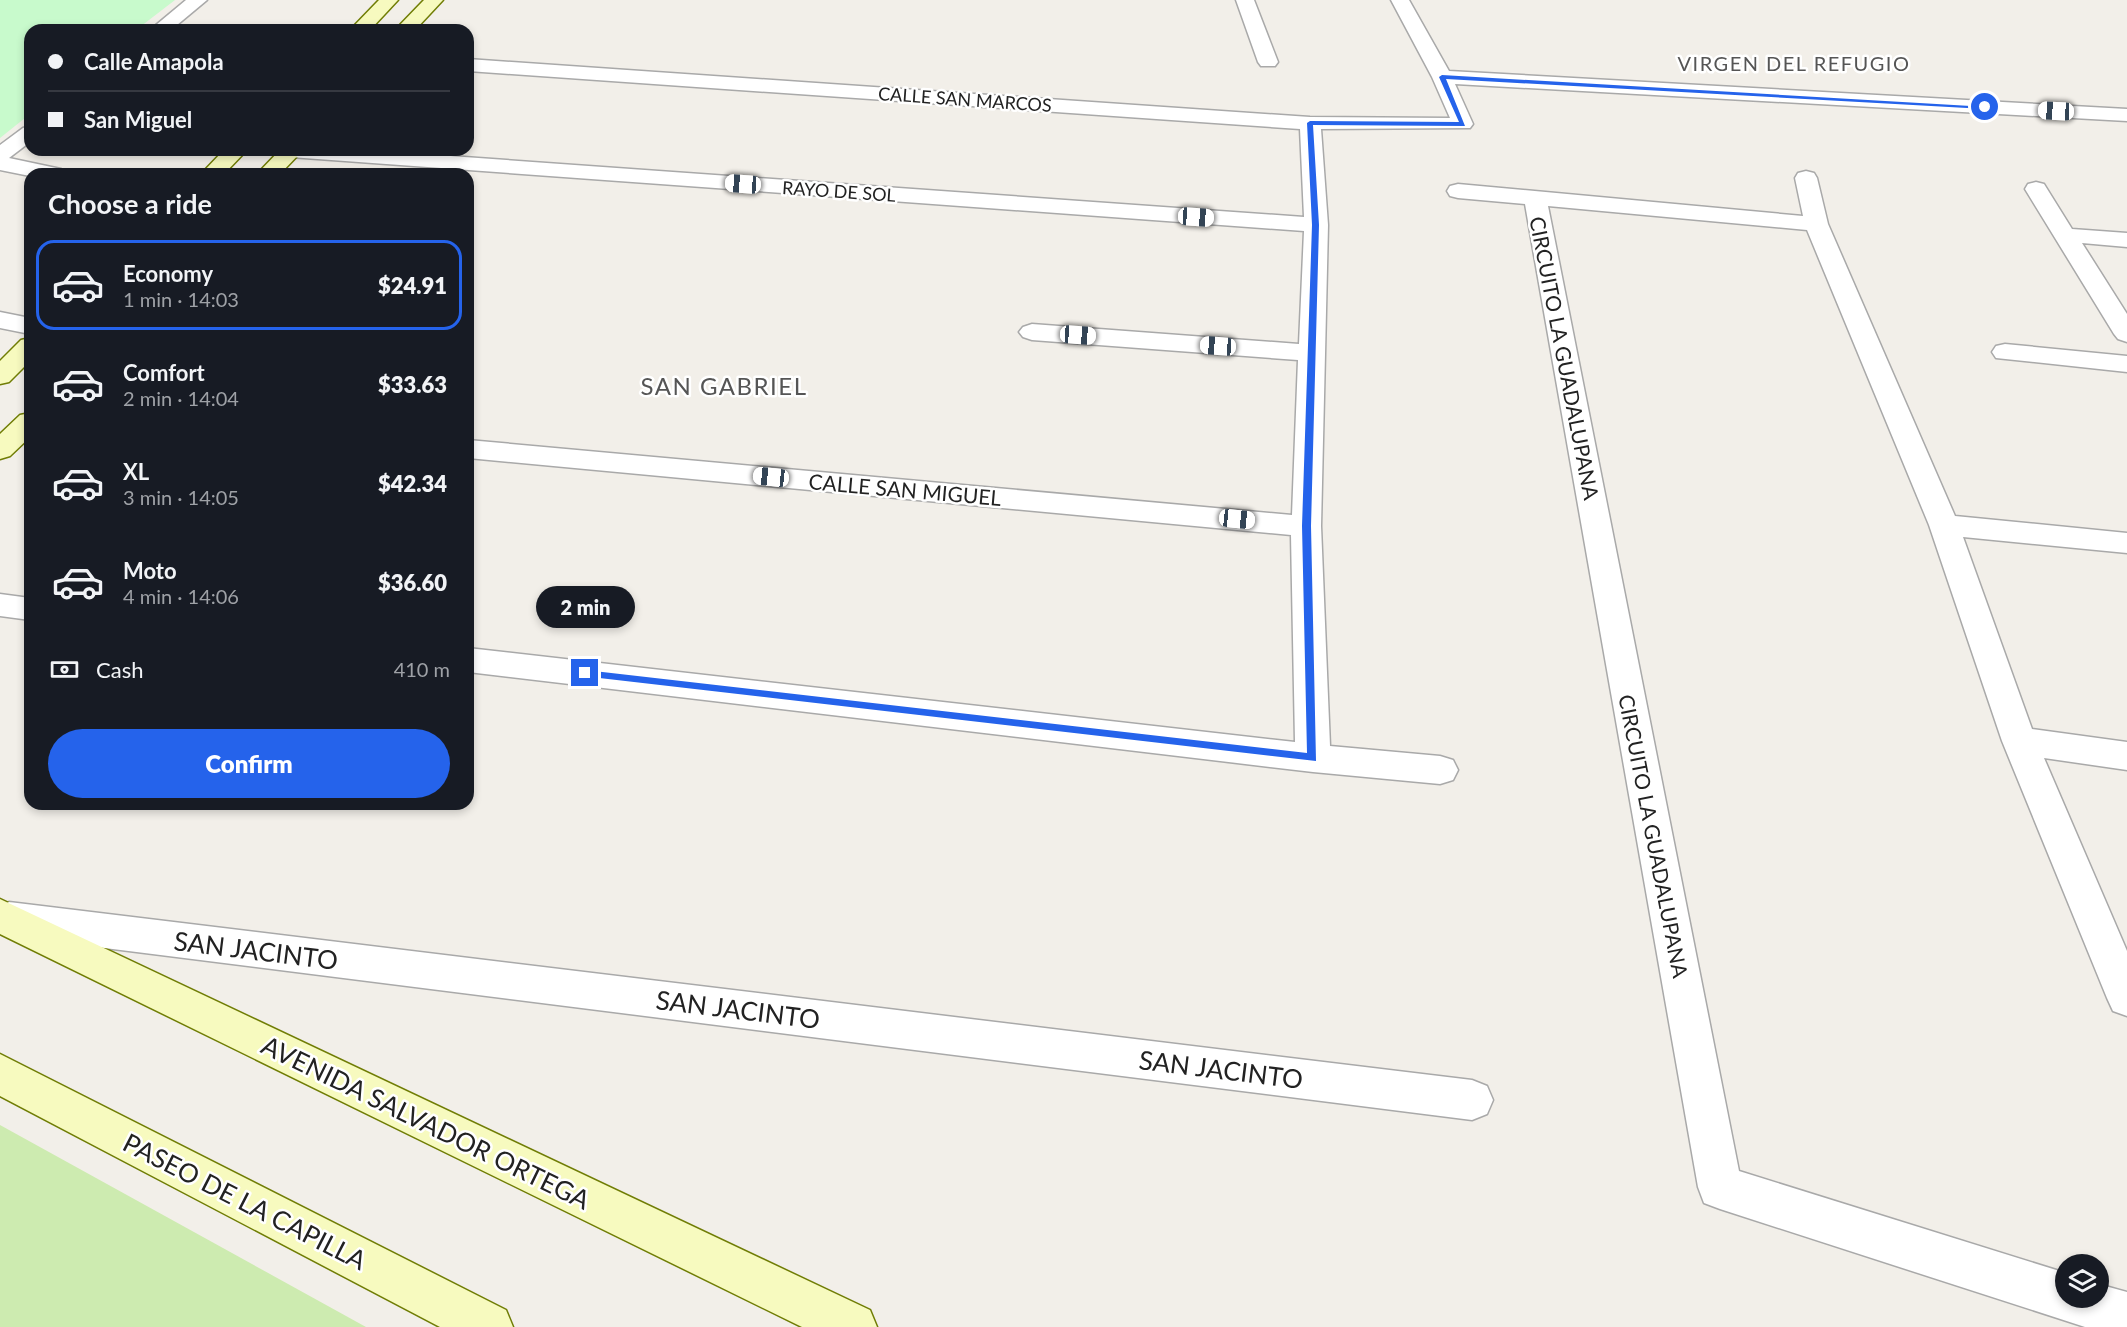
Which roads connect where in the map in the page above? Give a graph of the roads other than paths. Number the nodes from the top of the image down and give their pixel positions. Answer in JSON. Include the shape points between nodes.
{"nodes":[{"id":1,"x":198,"y":0,"type":"edge"},
{"id":2,"x":389,"y":0,"type":"edge"},
{"id":3,"x":434,"y":0,"type":"edge"},
{"id":4,"x":1245,"y":0,"type":"edge"},
{"id":5,"x":1400,"y":0,"type":"edge"},
{"id":6,"x":167,"y":24,"type":"edge"},
{"id":7,"x":365,"y":24,"type":"edge"},
{"id":8,"x":410,"y":24,"type":"edge"},
{"id":9,"x":1268,"y":62,"type":"dead end"},
{"id":10,"x":474,"y":64,"type":"edge"},
{"id":11,"x":1442,"y":77,"type":"junction"},
{"id":12,"x":2127,"y":115,"type":"edge"},
{"id":13,"x":1310,"y":123,"type":"junction"},
{"id":14,"x":24,"y":137,"type":"edge"},
{"id":15,"x":0,"y":155,"type":"edge"},
{"id":16,"x":230,"y":156,"type":"edge"},
{"id":17,"x":286,"y":156,"type":"edge"},
{"id":18,"x":360,"y":156,"type":"edge"},
{"id":19,"x":0,"y":163,"type":"edge"},
{"id":20,"x":24,"y":168,"type":"edge"},
{"id":21,"x":218,"y":168,"type":"edge"},
{"id":22,"x":274,"y":168,"type":"edge"},
{"id":23,"x":1806,"y":178,"type":"dead end"},
{"id":24,"x":2036,"y":189,"type":"dead end"},
{"id":25,"x":1458,"y":191,"type":"dead end"},
{"id":26,"x":1535,"y":199,"type":"junction"},
{"id":27,"x":1816,"y":224,"type":"junction"},
{"id":28,"x":1316,"y":225,"type":"junction"},
{"id":29,"x":2065,"y":235,"type":"junction"},
{"id":30,"x":2127,"y":240,"type":"edge"},
{"id":31,"x":0,"y":320,"type":"edge"},
{"id":32,"x":24,"y":326,"type":"edge"},
{"id":33,"x":1032,"y":332,"type":"dead end"},
{"id":34,"x":2127,"y":334,"type":"edge"},
{"id":35,"x":24,"y":352,"type":"edge"},
{"id":36,"x":2005,"y":352,"type":"dead end"},
{"id":37,"x":1311,"y":353,"type":"junction"},
{"id":38,"x":2127,"y":364,"type":"edge"},
{"id":39,"x":0,"y":376,"type":"edge"},
{"id":40,"x":24,"y":427,"type":"edge"},
{"id":41,"x":0,"y":450,"type":"edge"},
{"id":42,"x":474,"y":450,"type":"edge"},
{"id":43,"x":1944,"y":525,"type":"junction"},
{"id":44,"x":1306,"y":526,"type":"junction"},
{"id":45,"x":2127,"y":543,"type":"edge"},
{"id":46,"x":0,"y":605,"type":"edge"},
{"id":47,"x":24,"y":608,"type":"edge"},
{"id":48,"x":474,"y":661,"type":"edge"},
{"id":49,"x":2019,"y":741,"type":"junction"},
{"id":50,"x":2127,"y":756,"type":"edge"},
{"id":51,"x":1313,"y":758,"type":"junction"},
{"id":52,"x":1440,"y":770,"type":"dead end"},
{"id":53,"x":2,"y":918,"type":"edge"},
{"id":54,"x":2127,"y":998,"type":"edge"},
{"id":55,"x":0,"y":1074,"type":"edge"},
{"id":56,"x":1472,"y":1100,"type":"dead end"},
{"id":57,"x":2055,"y":1294,"type":"edge"},
{"id":58,"x":2101,"y":1308,"type":"edge"},
{"id":59,"x":2127,"y":1316,"type":"edge"},
{"id":60,"x":489,"y":1327,"type":"edge"},
{"id":61,"x":853,"y":1327,"type":"edge"}],
"edges":[{"from":1,"to":6,"type":"street"},
{"from":2,"to":7,"type":"main road"},
{"from":3,"to":8,"type":"main road"},
{"from":4,"to":9,"type":"street"},
{"from":5,"to":11,"type":"street"},
{"from":10,"to":13,"type":"street","name":"CALLE SAN MARCOS"},
{"from":11,"to":12,"type":"street"},
{"from":11,"to":13,"type":"street","name":"CALLE SAN MARCOS","via":[[1463,124]]},
{"from":13,"to":28,"type":"street"},
{"from":14,"to":15,"type":"street"},
{"from":16,"to":21,"type":"main road"},
{"from":17,"to":22,"type":"main road"},
{"from":18,"to":28,"type":"street","name":"RAYO DE SOL"},
{"from":19,"to":20,"type":"street"},
{"from":23,"to":27,"type":"street"},
{"from":24,"to":29,"type":"street"},
{"from":25,"to":26,"type":"street"},
{"from":26,"to":27,"type":"street","name":"CIRCUITO LA GUADALUPANA"},
{"from":26,"to":57,"type":"street","name":"CIRCUITO LA GUADALUPANA","via":[[1720,1187]]},
{"from":27,"to":43,"type":"street"},
{"from":28,"to":37,"type":"street"},
{"from":29,"to":30,"type":"street"},
{"from":29,"to":34,"type":"street"},
{"from":31,"to":32,"type":"street"},
{"from":33,"to":37,"type":"street"},
{"from":35,"to":39,"type":"main road"},
{"from":36,"to":38,"type":"street"},
{"from":37,"to":44,"type":"street"},
{"from":40,"to":41,"type":"main road"},
{"from":42,"to":44,"type":"street","name":"CALLE SAN MIGUEL"},
{"from":43,"to":45,"type":"street"},
{"from":43,"to":49,"type":"street"},
{"from":44,"to":51,"type":"street"},
{"from":46,"to":47,"type":"street"},
{"from":48,"to":51,"type":"street"},
{"from":49,"to":50,"type":"street"},
{"from":49,"to":54,"type":"street"},
{"from":51,"to":52,"type":"street"},
{"from":53,"to":56,"type":"street","name":"SAN JACINTO"},
{"from":53,"to":61,"type":"main road","name":"AVENIDA SALVADOR ORTEGA"},
{"from":55,"to":60,"type":"main road","name":"PASEO DE LA CAPILLA"},
{"from":58,"to":59,"type":"street","name":"CIRCUITO LA GUADALUPANA"}]}
